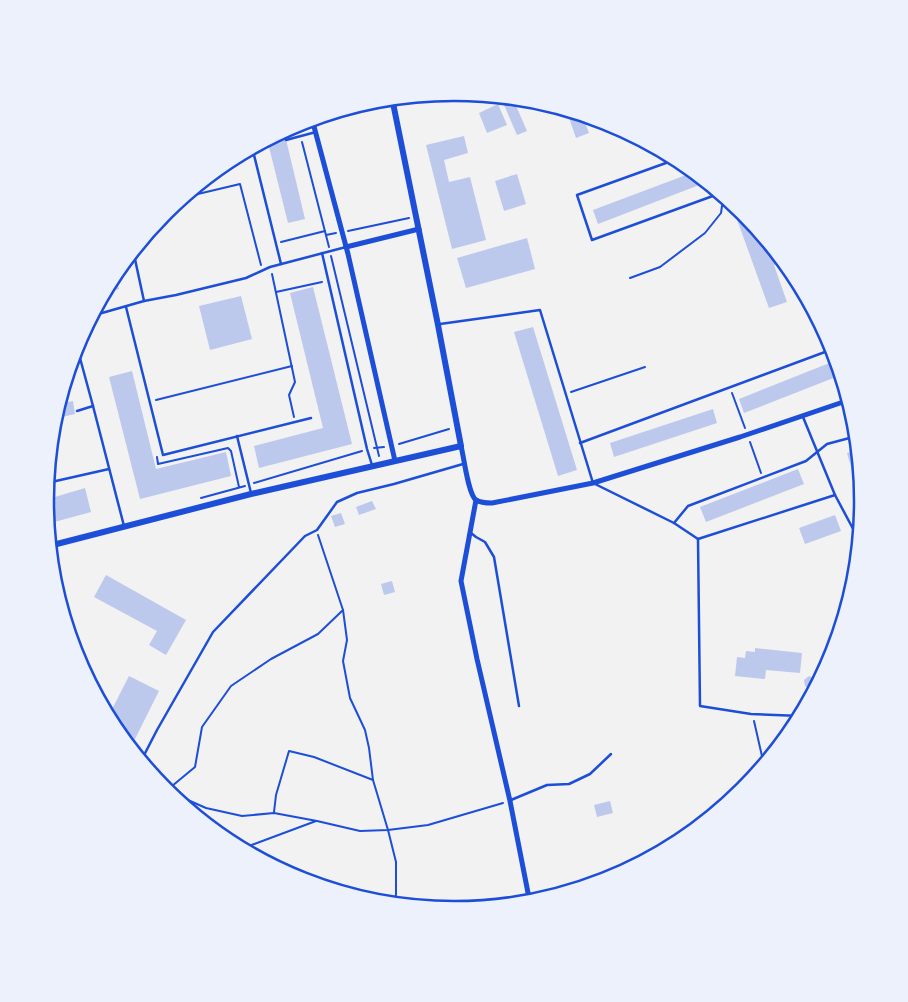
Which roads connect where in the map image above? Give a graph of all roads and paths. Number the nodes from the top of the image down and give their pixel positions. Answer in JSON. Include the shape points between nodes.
{"nodes":[{"id":1,"x":393,"y":105,"type":"edge"},
{"id":2,"x":314,"y":126,"type":"edge"},
{"id":3,"x":300,"y":131,"type":"edge"},
{"id":4,"x":316,"y":132,"type":"junction"},
{"id":5,"x":301,"y":136,"type":"junction"},
{"id":6,"x":286,"y":140,"type":"dead end"},
{"id":7,"x":254,"y":154,"type":"edge"},
{"id":8,"x":667,"y":162,"type":"edge"},
{"id":9,"x":197,"y":194,"type":"edge"},
{"id":10,"x":713,"y":196,"type":"edge"},
{"id":11,"x":722,"y":204,"type":"edge"},
{"id":12,"x":409,"y":218,"type":"dead end"},
{"id":13,"x":418,"y":229,"type":"junction"},
{"id":14,"x":325,"y":232,"type":"junction"},
{"id":15,"x":341,"y":232,"type":"junction"},
{"id":16,"x":326,"y":235,"type":"junction"},
{"id":17,"x":275,"y":244,"type":"junction"},
{"id":18,"x":346,"y":247,"type":"junction"},
{"id":19,"x":330,"y":250,"type":"junction"},
{"id":20,"x":322,"y":253,"type":"junction"},
{"id":21,"x":135,"y":259,"type":"edge"},
{"id":22,"x":281,"y":264,"type":"junction"},
{"id":23,"x":270,"y":267,"type":"junction"},
{"id":24,"x":262,"y":270,"type":"junction"},
{"id":25,"x":630,"y":278,"type":"dead end"},
{"id":26,"x":328,"y":280,"type":"junction"},
{"id":27,"x":276,"y":292,"type":"junction"},
{"id":28,"x":144,"y":301,"type":"junction"},
{"id":29,"x":126,"y":307,"type":"junction"},
{"id":30,"x":101,"y":313,"type":"edge"},
{"id":31,"x":438,"y":325,"type":"junction"},
{"id":32,"x":825,"y":352,"type":"edge"},
{"id":33,"x":80,"y":358,"type":"edge"},
{"id":34,"x":292,"y":366,"type":"junction"},
{"id":35,"x":644,"y":367,"type":"dead end"},
{"id":36,"x":730,"y":387,"type":"junction"},
{"id":37,"x":565,"y":394,"type":"junction"},
{"id":38,"x":150,"y":402,"type":"junction"},
{"id":39,"x":842,"y":402,"type":"edge"},
{"id":40,"x":94,"y":406,"type":"junction"},
{"id":41,"x":77,"y":411,"type":"dead end"},
{"id":42,"x":293,"y":412,"type":"dead end"},
{"id":43,"x":802,"y":416,"type":"junction"},
{"id":44,"x":311,"y":418,"type":"dead end"},
{"id":45,"x":748,"y":435,"type":"junction"},
{"id":46,"x":237,"y":436,"type":"junction"},
{"id":47,"x":849,"y":438,"type":"edge"},
{"id":48,"x":580,"y":443,"type":"junction"},
{"id":49,"x":461,"y":446,"type":"junction"},
{"id":50,"x":817,"y":451,"type":"junction"},
{"id":51,"x":156,"y":455,"type":"dead end"},
{"id":52,"x":395,"y":461,"type":"junction"},
{"id":53,"x":465,"y":463,"type":"junction"},
{"id":54,"x":381,"y":464,"type":"junction"},
{"id":55,"x":372,"y":466,"type":"junction"},
{"id":56,"x":108,"y":469,"type":"junction"},
{"id":57,"x":763,"y":477,"type":"junction"},
{"id":58,"x":55,"y":481,"type":"edge"},
{"id":59,"x":593,"y":483,"type":"junction"},
{"id":60,"x":251,"y":494,"type":"junction"},
{"id":61,"x":835,"y":495,"type":"junction"},
{"id":62,"x":242,"y":496,"type":"junction"},
{"id":63,"x":476,"y":500,"type":"junction"},
{"id":64,"x":674,"y":523,"type":"junction"},
{"id":65,"x":124,"y":527,"type":"junction"},
{"id":66,"x":853,"y":529,"type":"edge"},
{"id":67,"x":317,"y":530,"type":"junction"},
{"id":68,"x":470,"y":532,"type":"junction"},
{"id":69,"x":698,"y":539,"type":"junction"},
{"id":70,"x":56,"y":544,"type":"edge"},
{"id":71,"x":343,"y":610,"type":"junction"},
{"id":72,"x":518,"y":706,"type":"dead end"},
{"id":73,"x":752,"y":714,"type":"junction"},
{"id":74,"x":792,"y":716,"type":"edge"},
{"id":75,"x":611,"y":754,"type":"dead end"},
{"id":76,"x":144,"y":755,"type":"edge"},
{"id":77,"x":762,"y":757,"type":"edge"},
{"id":78,"x":373,"y":780,"type":"junction"},
{"id":79,"x":173,"y":786,"type":"edge"},
{"id":80,"x":186,"y":799,"type":"edge"},
{"id":81,"x":510,"y":801,"type":"junction"},
{"id":82,"x":274,"y":813,"type":"junction"},
{"id":83,"x":317,"y":821,"type":"junction"},
{"id":84,"x":388,"y":830,"type":"junction"},
{"id":85,"x":250,"y":846,"type":"edge"},
{"id":86,"x":528,"y":895,"type":"edge"},
{"id":87,"x":396,"y":897,"type":"edge"}],
"edges":[{"from":1,"to":13,"type":"street"},
{"from":2,"to":4,"type":"street"},
{"from":3,"to":5,"type":"path"},
{"from":4,"to":5,"type":"lane"},
{"from":4,"to":15,"type":"street"},
{"from":5,"to":6,"type":"lane"},
{"from":5,"to":14,"type":"path"},
{"from":7,"to":17,"type":"lane"},
{"from":8,"to":10,"type":"lane","via":[[577,195],[592,240]]},
{"from":9,"to":24,"type":"path","via":[[240,184]]},
{"from":11,"to":25,"type":"path","via":[[720,213],[705,233],[660,267]]},
{"from":12,"to":15,"type":"path"},
{"from":13,"to":18,"type":"street"},
{"from":13,"to":31,"type":"street"},
{"from":14,"to":16,"type":"path"},
{"from":14,"to":17,"type":"path"},
{"from":15,"to":16,"type":"path"},
{"from":15,"to":18,"type":"street"},
{"from":16,"to":19,"type":"path"},
{"from":17,"to":22,"type":"lane"},
{"from":18,"to":19,"type":"lane"},
{"from":18,"to":52,"type":"street"},
{"from":19,"to":20,"type":"lane"},
{"from":19,"to":54,"type":"path"},
{"from":20,"to":22,"type":"lane"},
{"from":20,"to":26,"type":"lane"},
{"from":21,"to":28,"type":"lane"},
{"from":22,"to":23,"type":"lane"},
{"from":23,"to":24,"type":"lane"},
{"from":23,"to":27,"type":"path"},
{"from":24,"to":28,"type":"lane","via":[[246,278]]},
{"from":26,"to":27,"type":"path"},
{"from":26,"to":55,"type":"lane"},
{"from":27,"to":34,"type":"path"},
{"from":28,"to":29,"type":"lane"},
{"from":29,"to":30,"type":"lane"},
{"from":29,"to":38,"type":"lane"},
{"from":31,"to":37,"type":"lane","via":[[540,310]]},
{"from":31,"to":49,"type":"street"},
{"from":32,"to":36,"type":"lane"},
{"from":33,"to":40,"type":"lane"},
{"from":34,"to":38,"type":"path"},
{"from":34,"to":42,"type":"path","via":[[295,382],[289,395]]},
{"from":35,"to":37,"type":"path"},
{"from":36,"to":45,"type":"path"},
{"from":36,"to":48,"type":"lane"},
{"from":37,"to":48,"type":"lane"},
{"from":38,"to":46,"type":"lane","via":[[163,455]]},
{"from":39,"to":43,"type":"street"},
{"from":40,"to":41,"type":"lane"},
{"from":40,"to":56,"type":"lane"},
{"from":43,"to":45,"type":"street"},
{"from":43,"to":50,"type":"lane"},
{"from":44,"to":46,"type":"lane"},
{"from":45,"to":57,"type":"path"},
{"from":45,"to":59,"type":"street"},
{"from":46,"to":60,"type":"lane"},
{"from":47,"to":50,"type":"lane","via":[[827,444]]},
{"from":48,"to":59,"type":"lane"},
{"from":49,"to":52,"type":"street"},
{"from":49,"to":53,"type":"street"},
{"from":50,"to":57,"type":"lane","via":[[806,461]]},
{"from":50,"to":61,"type":"lane"},
{"from":51,"to":62,"type":"path","via":[[158,464],[228,448]]},
{"from":52,"to":54,"type":"street"},
{"from":53,"to":63,"type":"street","via":[[471,492]]},
{"from":53,"to":67,"type":"lane","via":[[357,493],[337,502]]},
{"from":54,"to":55,"type":"street"},
{"from":55,"to":60,"type":"street"},
{"from":56,"to":58,"type":"lane"},
{"from":56,"to":65,"type":"lane"},
{"from":57,"to":64,"type":"lane","via":[[688,506]]},
{"from":59,"to":63,"type":"street","via":[[492,503]]},
{"from":59,"to":64,"type":"lane"},
{"from":60,"to":62,"type":"street"},
{"from":61,"to":66,"type":"lane"},
{"from":61,"to":69,"type":"lane"},
{"from":62,"to":65,"type":"street"},
{"from":63,"to":68,"type":"street"},
{"from":64,"to":69,"type":"lane"},
{"from":65,"to":70,"type":"street"},
{"from":67,"to":71,"type":"path"},
{"from":67,"to":76,"type":"lane","via":[[305,536],[213,632]]},
{"from":68,"to":72,"type":"lane","via":[[486,542],[494,558]]},
{"from":68,"to":81,"type":"street","via":[[461,581]]},
{"from":69,"to":73,"type":"lane","via":[[700,706]]},
{"from":71,"to":78,"type":"path","via":[[347,640],[343,661],[350,698],[370,748]]},
{"from":71,"to":79,"type":"path","via":[[318,634],[271,659],[231,686],[202,727],[195,767]]},
{"from":73,"to":74,"type":"lane"},
{"from":73,"to":77,"type":"path"},
{"from":75,"to":81,"type":"lane","via":[[590,774],[569,784],[548,785]]},
{"from":78,"to":82,"type":"path","via":[[289,751]]},
{"from":78,"to":84,"type":"path"},
{"from":80,"to":82,"type":"path","via":[[206,808],[242,816]]},
{"from":81,"to":84,"type":"path","via":[[428,825]]},
{"from":81,"to":86,"type":"street"},
{"from":82,"to":83,"type":"path"},
{"from":83,"to":84,"type":"path","via":[[360,831]]},
{"from":83,"to":85,"type":"path"},
{"from":84,"to":87,"type":"path","via":[[396,862]]}]}
